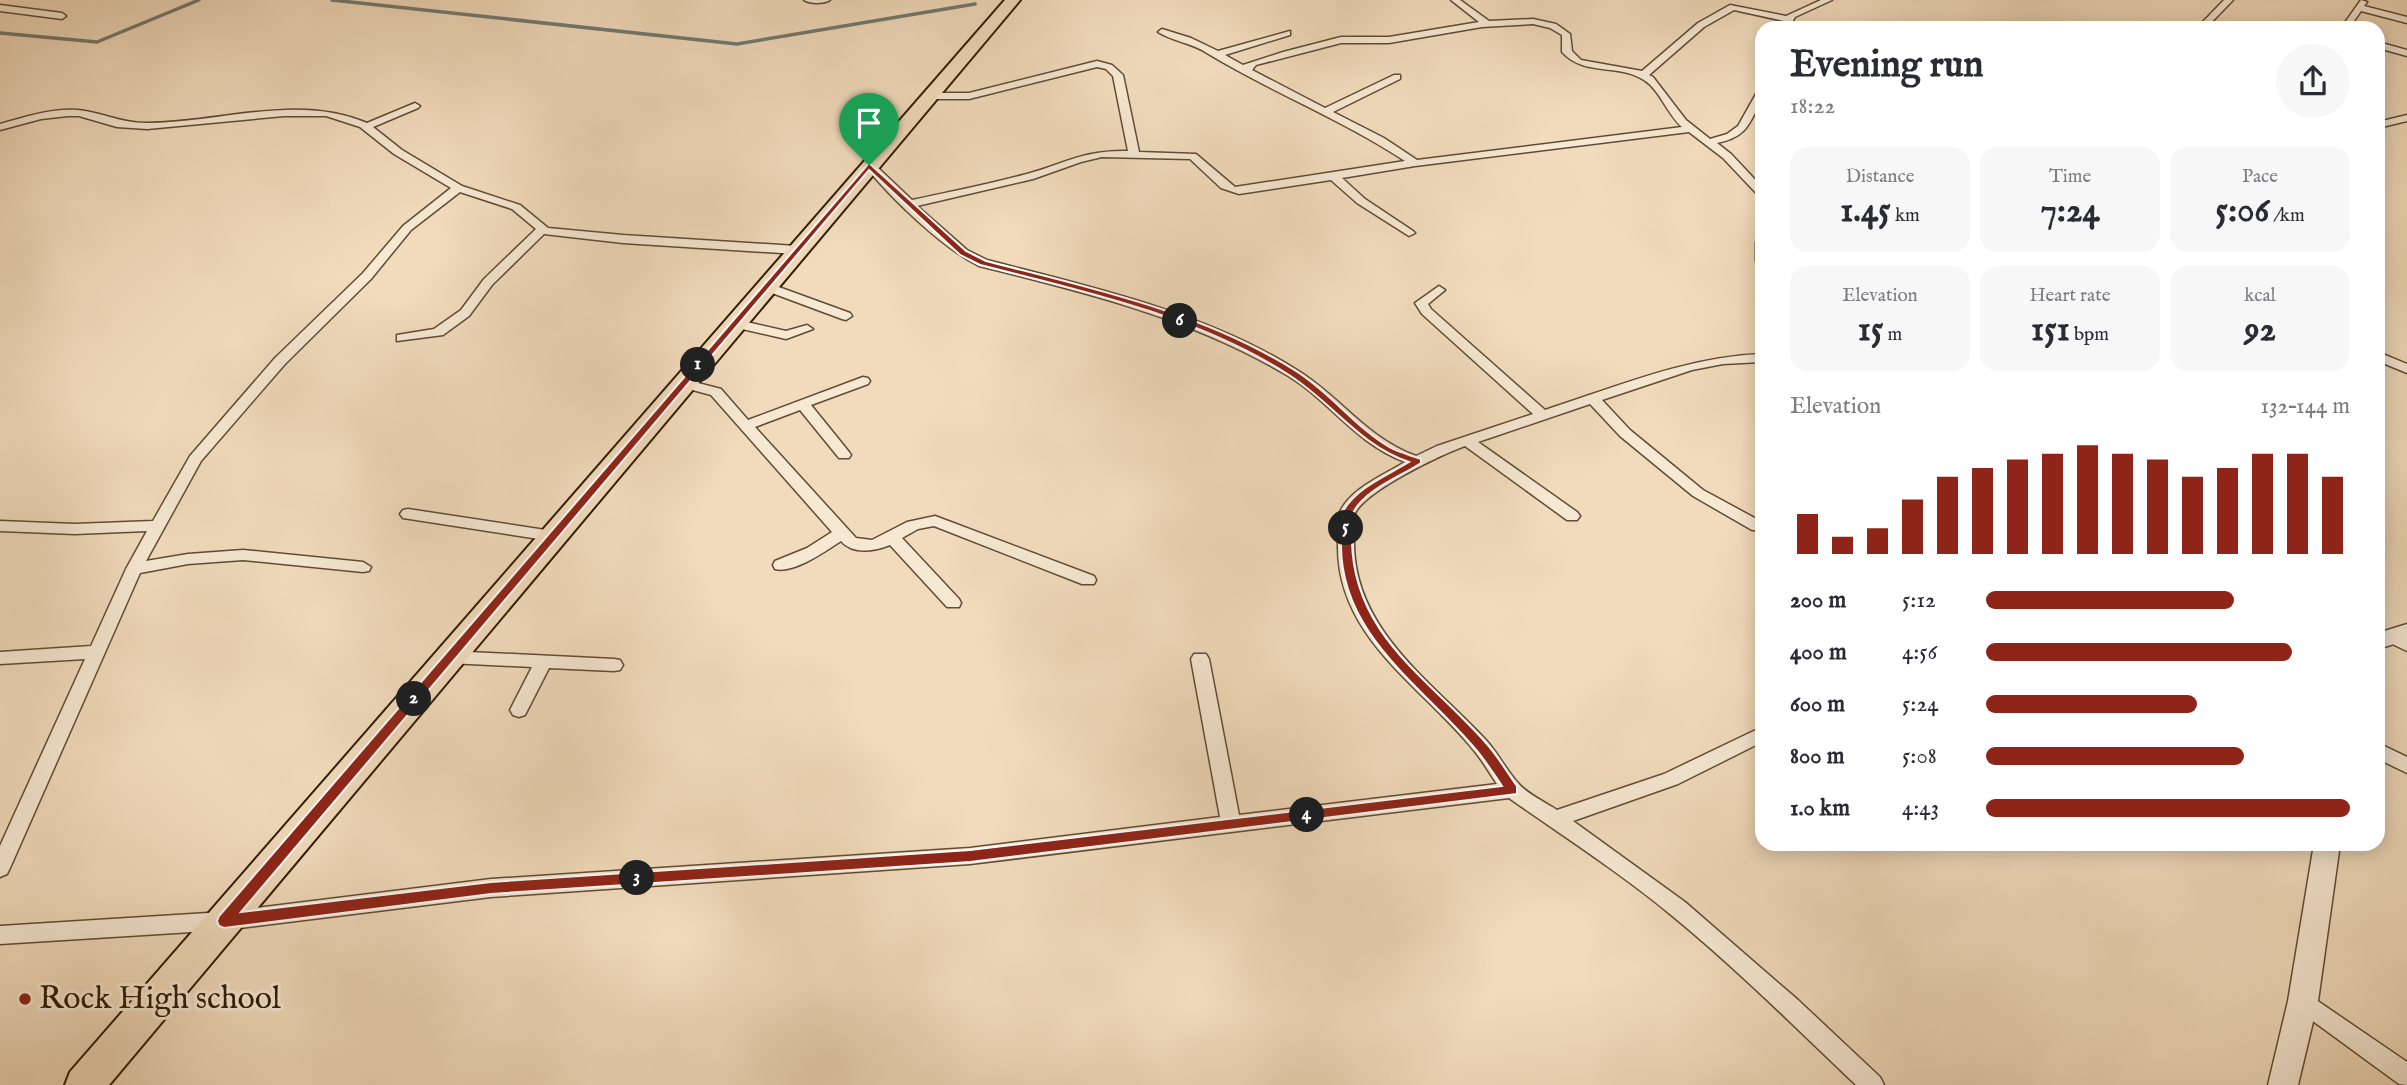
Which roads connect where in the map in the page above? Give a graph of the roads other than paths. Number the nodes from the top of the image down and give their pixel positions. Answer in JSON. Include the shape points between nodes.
{"nodes":[{"id":1,"x":808,"y":0,"type":"edge"},
{"id":2,"x":826,"y":0,"type":"edge"},
{"id":3,"x":1013,"y":0,"type":"edge"},
{"id":4,"x":1455,"y":0,"type":"edge"},
{"id":5,"x":1828,"y":0,"type":"edge"},
{"id":6,"x":2229,"y":0,"type":"edge"},
{"id":7,"x":2361,"y":4,"type":"edge"},
{"id":8,"x":0,"y":8,"type":"edge"},
{"id":9,"x":62,"y":16,"type":"dead end"},
{"id":10,"x":2407,"y":20,"type":"edge"},
{"id":11,"x":1779,"y":21,"type":"edge"},
{"id":12,"x":1790,"y":21,"type":"edge"},
{"id":13,"x":2208,"y":21,"type":"edge"},
{"id":14,"x":2350,"y":21,"type":"edge"},
{"id":15,"x":1488,"y":25,"type":"junction"},
{"id":16,"x":1161,"y":32,"type":"dead end"},
{"id":17,"x":1203,"y":33,"type":"dead end"},
{"id":18,"x":1287,"y":33,"type":"dead end"},
{"id":19,"x":1187,"y":39,"type":"junction"},
{"id":20,"x":2385,"y":47,"type":"edge"},
{"id":21,"x":2407,"y":52,"type":"edge"},
{"id":22,"x":1215,"y":55,"type":"junction"},
{"id":23,"x":1247,"y":69,"type":"junction"},
{"id":24,"x":1644,"y":74,"type":"junction"},
{"id":25,"x":1398,"y":77,"type":"dead end"},
{"id":26,"x":929,"y":96,"type":"junction"},
{"id":27,"x":415,"y":106,"type":"dead end"},
{"id":28,"x":1755,"y":107,"type":"edge"},
{"id":29,"x":1325,"y":112,"type":"junction"},
{"id":30,"x":2407,"y":118,"type":"edge"},
{"id":31,"x":2385,"y":123,"type":"edge"},
{"id":32,"x":0,"y":127,"type":"edge"},
{"id":33,"x":366,"y":127,"type":"junction"},
{"id":34,"x":1689,"y":129,"type":"junction"},
{"id":35,"x":1709,"y":142,"type":"junction"},
{"id":36,"x":1134,"y":153,"type":"junction"},
{"id":37,"x":1415,"y":163,"type":"junction"},
{"id":38,"x":869,"y":165,"type":"junction"},
{"id":39,"x":1334,"y":177,"type":"junction"},
{"id":40,"x":1755,"y":186,"type":"edge"},
{"id":41,"x":458,"y":188,"type":"junction"},
{"id":42,"x":911,"y":204,"type":"junction"},
{"id":43,"x":542,"y":230,"type":"junction"},
{"id":44,"x":1409,"y":233,"type":"dead end"},
{"id":45,"x":796,"y":250,"type":"junction"},
{"id":46,"x":765,"y":286,"type":"junction"},
{"id":47,"x":1439,"y":290,"type":"dead end"},
{"id":48,"x":846,"y":316,"type":"dead end"},
{"id":49,"x":734,"y":323,"type":"junction"},
{"id":50,"x":807,"y":329,"type":"dead end"},
{"id":51,"x":402,"y":338,"type":"dead end"},
{"id":52,"x":1755,"y":358,"type":"edge"},
{"id":53,"x":2385,"y":359,"type":"edge"},
{"id":54,"x":2407,"y":369,"type":"edge"},
{"id":55,"x":863,"y":381,"type":"dead end"},
{"id":56,"x":683,"y":383,"type":"junction"},
{"id":57,"x":1593,"y":399,"type":"junction"},
{"id":58,"x":803,"y":404,"type":"junction"},
{"id":59,"x":1544,"y":417,"type":"junction"},
{"id":60,"x":747,"y":425,"type":"junction"},
{"id":61,"x":1468,"y":442,"type":"junction"},
{"id":62,"x":844,"y":456,"type":"dead end"},
{"id":63,"x":1418,"y":461,"type":"junction"},
{"id":64,"x":408,"y":514,"type":"dead end"},
{"id":65,"x":1572,"y":516,"type":"dead end"},
{"id":66,"x":1755,"y":524,"type":"edge"},
{"id":67,"x":0,"y":526,"type":"edge"},
{"id":68,"x":157,"y":526,"type":"junction"},
{"id":69,"x":842,"y":534,"type":"junction"},
{"id":70,"x":552,"y":536,"type":"junction"},
{"id":71,"x":893,"y":538,"type":"junction"},
{"id":72,"x":781,"y":565,"type":"dead end"},
{"id":73,"x":363,"y":567,"type":"dead end"},
{"id":74,"x":134,"y":569,"type":"junction"},
{"id":75,"x":1088,"y":580,"type":"dead end"},
{"id":76,"x":953,"y":603,"type":"dead end"},
{"id":77,"x":96,"y":652,"type":"junction"},
{"id":78,"x":449,"y":657,"type":"junction"},
{"id":79,"x":0,"y":658,"type":"edge"},
{"id":80,"x":1200,"y":660,"type":"dead end"},
{"id":81,"x":544,"y":662,"type":"junction"},
{"id":82,"x":614,"y":665,"type":"dead end"},
{"id":83,"x":519,"y":710,"type":"dead end"},
{"id":84,"x":1755,"y":737,"type":"edge"},
{"id":85,"x":2385,"y":754,"type":"edge"},
{"id":86,"x":2407,"y":766,"type":"edge"},
{"id":87,"x":1512,"y":790,"type":"junction"},
{"id":88,"x":1555,"y":819,"type":"junction"},
{"id":89,"x":1231,"y":824,"type":"junction"},
{"id":90,"x":2326,"y":851,"type":"edge"},
{"id":91,"x":0,"y":867,"type":"edge"},
{"id":92,"x":224,"y":921,"type":"junction"},
{"id":93,"x":0,"y":935,"type":"edge"},
{"id":94,"x":2303,"y":1001,"type":"junction"},
{"id":95,"x":2407,"y":1076,"type":"edge"},
{"id":96,"x":84,"y":1085,"type":"edge"},
{"id":97,"x":1872,"y":1085,"type":"edge"},
{"id":98,"x":2283,"y":1085,"type":"edge"}],
"edges":[{"from":1,"to":2,"type":"street"},
{"from":3,"to":26,"type":"main road"},
{"from":4,"to":15,"type":"street"},
{"from":5,"to":12,"type":"street"},
{"from":6,"to":13,"type":"street"},
{"from":7,"to":10,"type":"street"},
{"from":7,"to":14,"type":"street"},
{"from":8,"to":9,"type":"street"},
{"from":11,"to":24,"type":"street","via":[[1733,7],[1701,25]]},
{"from":15,"to":23,"type":"street","via":[[1388,40],[1342,40],[1253,63]]},
{"from":15,"to":24,"type":"street","via":[[1553,24],[1566,34],[1572,59]]},
{"from":16,"to":19,"type":"street"},
{"from":17,"to":19,"type":"street"},
{"from":18,"to":22,"type":"street"},
{"from":19,"to":22,"type":"street"},
{"from":20,"to":21,"type":"street"},
{"from":22,"to":23,"type":"street"},
{"from":23,"to":29,"type":"street","via":[[1256,78]]},
{"from":24,"to":34,"type":"street"},
{"from":25,"to":29,"type":"street"},
{"from":26,"to":36,"type":"street","via":[[969,96],[1097,64],[1109,66],[1118,75]]},
{"from":26,"to":38,"type":"main road"},
{"from":27,"to":33,"type":"street"},
{"from":28,"to":35,"type":"street","via":[[1733,138]]},
{"from":29,"to":37,"type":"street"},
{"from":30,"to":31,"type":"street"},
{"from":32,"to":33,"type":"street","via":[[68,113],[147,126],[305,113],[345,117]]},
{"from":33,"to":41,"type":"street"},
{"from":34,"to":35,"type":"street"},
{"from":34,"to":37,"type":"street"},
{"from":35,"to":40,"type":"street"},
{"from":36,"to":39,"type":"street","via":[[1197,157],[1229,190]]},
{"from":36,"to":42,"type":"street","via":[[1078,159],[1029,177]]},
{"from":37,"to":39,"type":"street"},
{"from":38,"to":42,"type":"street"},
{"from":38,"to":45,"type":"main road"},
{"from":39,"to":44,"type":"street"},
{"from":41,"to":43,"type":"street","via":[[516,207]]},
{"from":41,"to":68,"type":"street","via":[[407,228],[382,261],[214,433]]},
{"from":42,"to":63,"type":"street","via":[[943,237],[983,263],[1121,298],[1242,345],[1324,397],[1390,452]]},
{"from":43,"to":45,"type":"street"},
{"from":43,"to":51,"type":"street","via":[[488,282],[465,313],[438,332]]},
{"from":45,"to":46,"type":"main road"},
{"from":46,"to":48,"type":"street"},
{"from":46,"to":49,"type":"main road"},
{"from":47,"to":59,"type":"street","via":[[1421,303],[1426,311]]},
{"from":49,"to":50,"type":"street","via":[[786,335]]},
{"from":49,"to":56,"type":"main road"},
{"from":52,"to":57,"type":"street","via":[[1689,367]]},
{"from":53,"to":54,"type":"street"},
{"from":55,"to":58,"type":"street"},
{"from":56,"to":60,"type":"street","via":[[716,392]]},
{"from":56,"to":70,"type":"main road"},
{"from":57,"to":59,"type":"street"},
{"from":57,"to":66,"type":"street","via":[[1625,433],[1698,493]]},
{"from":58,"to":60,"type":"street"},
{"from":58,"to":62,"type":"street"},
{"from":59,"to":61,"type":"street"},
{"from":60,"to":69,"type":"street"},
{"from":61,"to":63,"type":"street"},
{"from":61,"to":65,"type":"street"},
{"from":63,"to":87,"type":"street","via":[[1359,497],[1346,515],[1351,587],[1377,634],[1409,674],[1482,747]]},
{"from":64,"to":70,"type":"street"},
{"from":67,"to":68,"type":"street"},
{"from":68,"to":74,"type":"street"},
{"from":69,"to":71,"type":"street","via":[[867,547]]},
{"from":69,"to":72,"type":"street"},
{"from":70,"to":78,"type":"main road"},
{"from":71,"to":75,"type":"street","via":[[919,523],[935,521]]},
{"from":71,"to":76,"type":"street"},
{"from":73,"to":74,"type":"street","via":[[243,555]]},
{"from":74,"to":77,"type":"street"},
{"from":77,"to":79,"type":"street"},
{"from":77,"to":91,"type":"street"},
{"from":78,"to":81,"type":"street"},
{"from":78,"to":92,"type":"main road"},
{"from":80,"to":89,"type":"street"},
{"from":81,"to":82,"type":"street"},
{"from":81,"to":83,"type":"street"},
{"from":84,"to":88,"type":"street","via":[[1671,779]]},
{"from":85,"to":86,"type":"street"},
{"from":87,"to":88,"type":"street"},
{"from":87,"to":89,"type":"street"},
{"from":88,"to":97,"type":"street","via":[[1678,908]]},
{"from":89,"to":92,"type":"street","via":[[970,856],[491,888]]},
{"from":90,"to":94,"type":"street"},
{"from":92,"to":93,"type":"street"},
{"from":92,"to":96,"type":"main road"},
{"from":94,"to":95,"type":"street"},
{"from":94,"to":98,"type":"street"}]}
